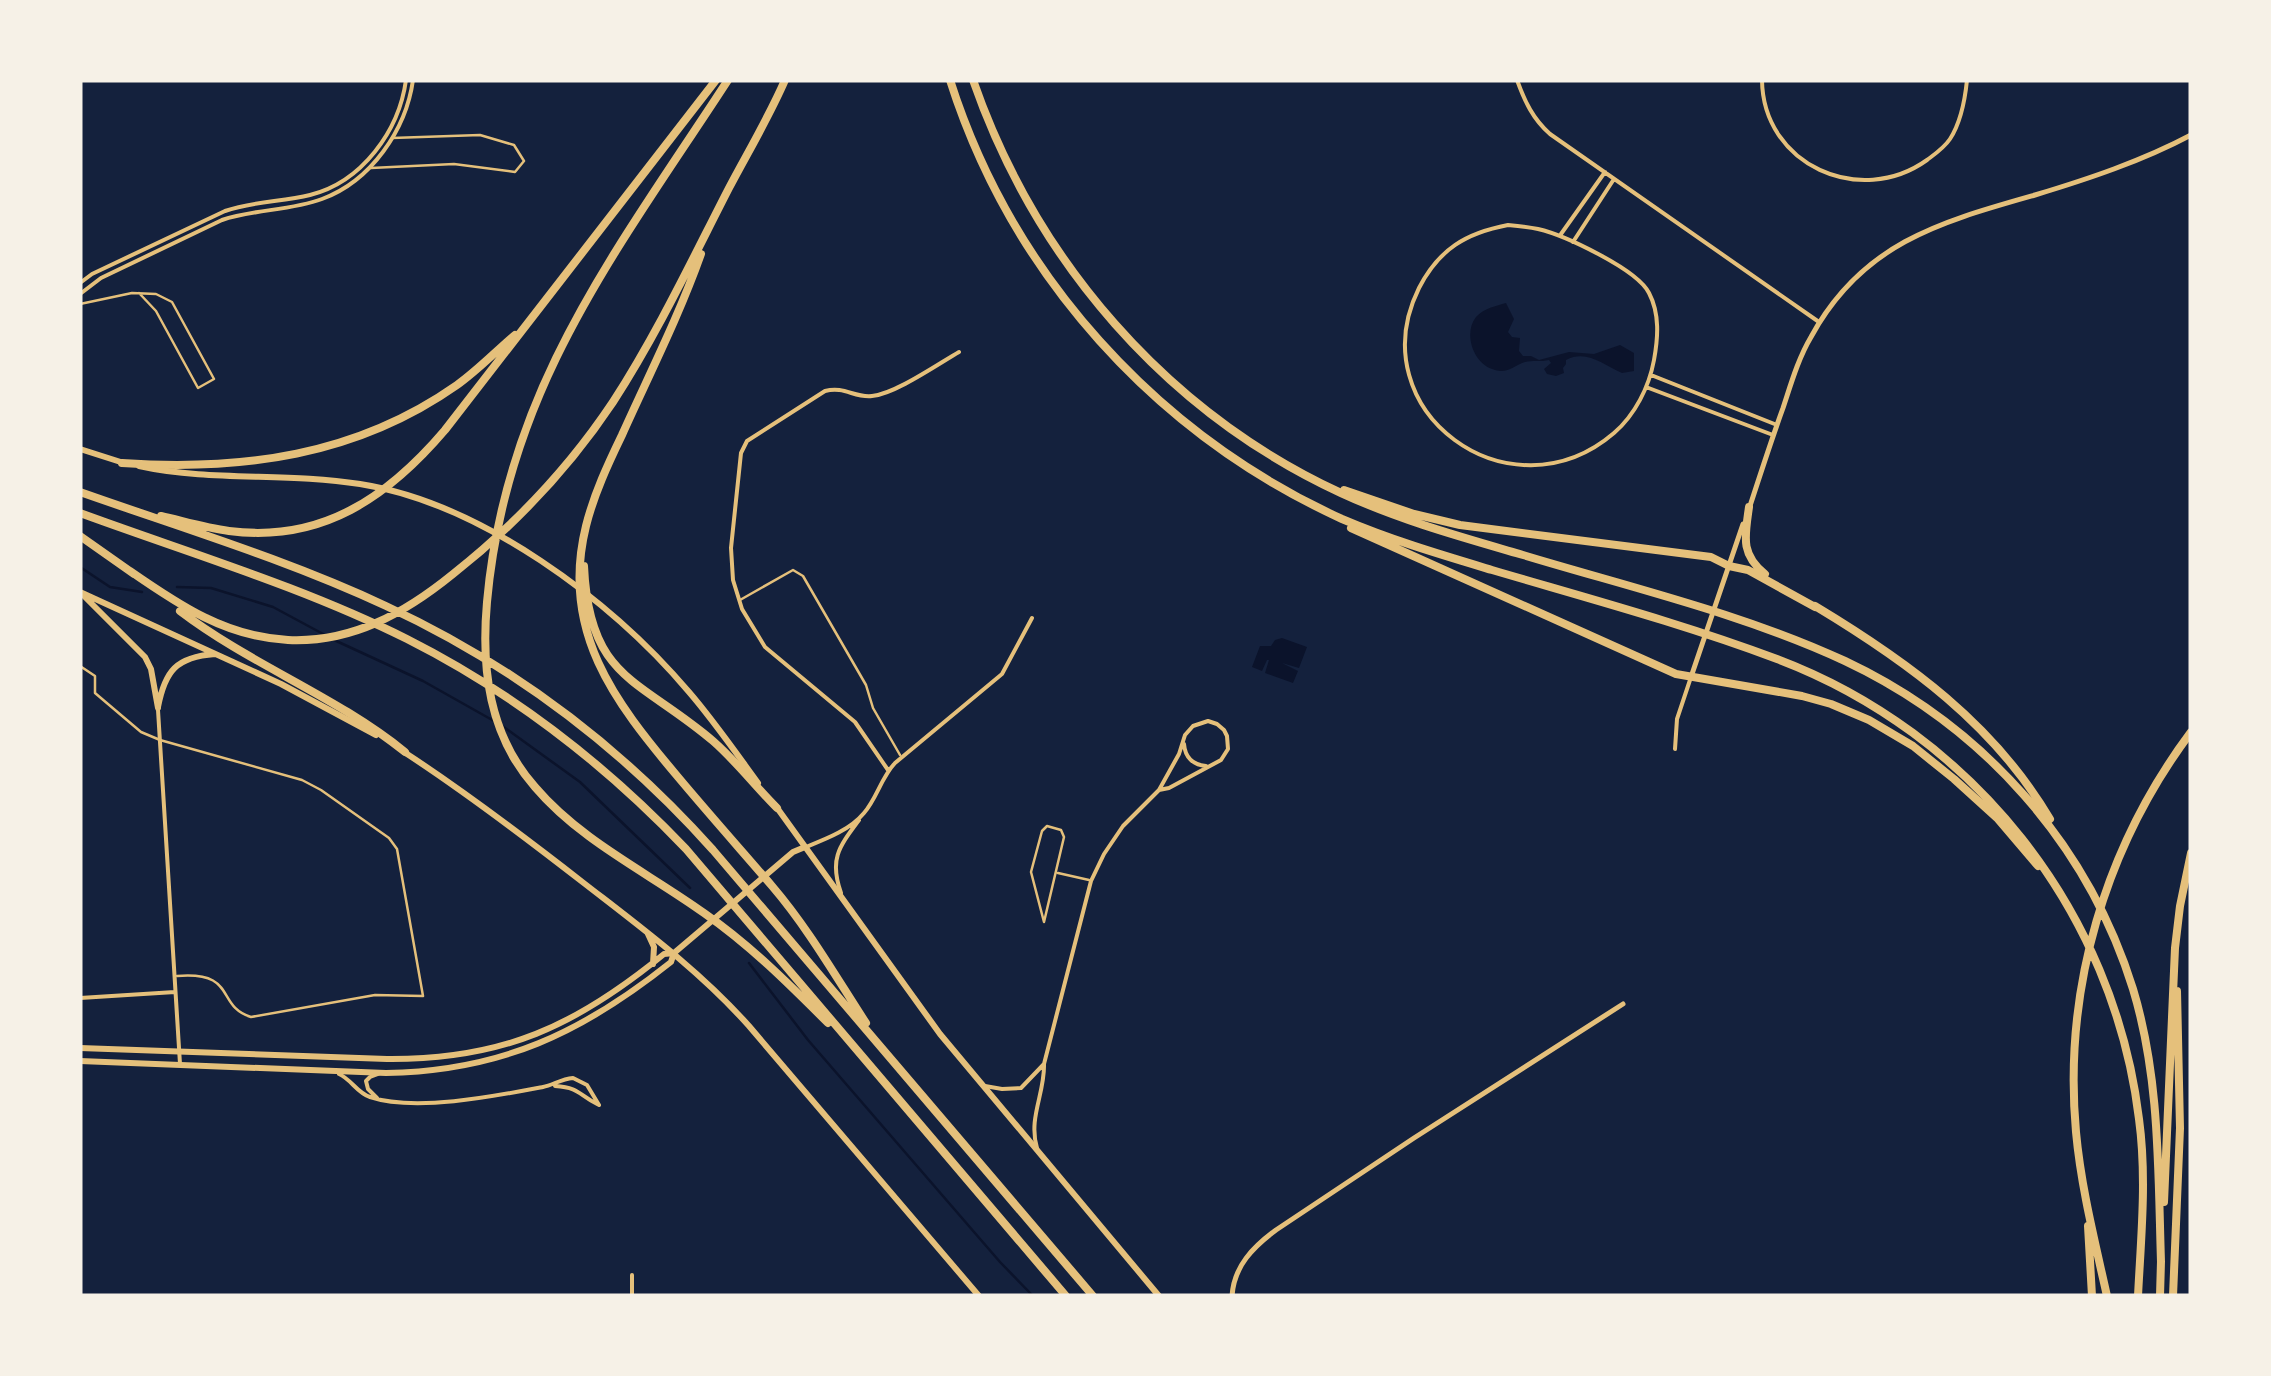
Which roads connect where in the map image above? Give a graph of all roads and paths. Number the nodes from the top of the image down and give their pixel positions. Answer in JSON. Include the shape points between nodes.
{"nodes":[{"id":1,"x":410,"y":80,"type":"edge"},
{"id":2,"x":716,"y":80,"type":"edge"},
{"id":3,"x":728,"y":80,"type":"edge"},
{"id":4,"x":785,"y":80,"type":"edge"},
{"id":5,"x":950,"y":80,"type":"edge"},
{"id":6,"x":973,"y":80,"type":"edge"},
{"id":7,"x":1518,"y":80,"type":"edge"},
{"id":8,"x":1762,"y":80,"type":"edge"},
{"id":9,"x":1967,"y":80,"type":"edge"},
{"id":10,"x":2191,"y":135,"type":"edge"},
{"id":11,"x":383,"y":138,"type":"junction"},
{"id":12,"x":392,"y":138,"type":"junction"},
{"id":13,"x":370,"y":168,"type":"junction"},
{"id":14,"x":1604,"y":172,"type":"junction"},
{"id":15,"x":1614,"y":179,"type":"junction"},
{"id":16,"x":710,"y":229,"type":"junction"},
{"id":17,"x":1560,"y":236,"type":"junction"},
{"id":18,"x":1572,"y":242,"type":"junction"},
{"id":19,"x":80,"y":283,"type":"edge"},
{"id":20,"x":139,"y":293,"type":"junction"},
{"id":21,"x":80,"y":294,"type":"edge"},
{"id":22,"x":80,"y":304,"type":"edge"},
{"id":23,"x":1819,"y":322,"type":"junction"},
{"id":24,"x":522,"y":329,"type":"junction"},
{"id":25,"x":959,"y":352,"type":"dead end"},
{"id":26,"x":1651,"y":375,"type":"junction"},
{"id":27,"x":1646,"y":386,"type":"junction"},
{"id":28,"x":1777,"y":424,"type":"junction"},
{"id":29,"x":1773,"y":436,"type":"junction"},
{"id":30,"x":80,"y":449,"type":"edge"},
{"id":31,"x":122,"y":462,"type":"junction"},
{"id":32,"x":1310,"y":478,"type":"junction"},
{"id":33,"x":80,"y":492,"type":"edge"},
{"id":34,"x":113,"y":504,"type":"junction"},
{"id":35,"x":1314,"y":505,"type":"junction"},
{"id":36,"x":1749,"y":507,"type":"junction"},
{"id":37,"x":80,"y":513,"type":"edge"},
{"id":38,"x":80,"y":536,"type":"edge"},
{"id":39,"x":583,"y":541,"type":"junction"},
{"id":40,"x":1729,"y":566,"type":"junction"},
{"id":41,"x":130,"y":571,"type":"junction"},
{"id":42,"x":80,"y":593,"type":"edge"},
{"id":43,"x":738,"y":601,"type":"junction"},
{"id":44,"x":1815,"y":606,"type":"junction"},
{"id":45,"x":1032,"y":618,"type":"dead end"},
{"id":46,"x":217,"y":654,"type":"junction"},
{"id":47,"x":80,"y":666,"type":"edge"},
{"id":48,"x":1691,"y":677,"type":"junction"},
{"id":49,"x":158,"y":708,"type":"junction"},
{"id":50,"x":2190,"y":733,"type":"edge"},
{"id":51,"x":160,"y":740,"type":"junction"},
{"id":52,"x":1184,"y":742,"type":"junction"},
{"id":53,"x":1675,"y":749,"type":"dead end"},
{"id":54,"x":404,"y":752,"type":"junction"},
{"id":55,"x":902,"y":757,"type":"junction"},
{"id":56,"x":1206,"y":766,"type":"junction"},
{"id":57,"x":888,"y":770,"type":"junction"},
{"id":58,"x":1159,"y":790,"type":"junction"},
{"id":59,"x":776,"y":808,"type":"junction"},
{"id":60,"x":865,"y":812,"type":"junction"},
{"id":61,"x":805,"y":847,"type":"junction"},
{"id":62,"x":2191,"y":854,"type":"edge"},
{"id":63,"x":2075,"y":862,"type":"junction"},
{"id":64,"x":1056,"y":873,"type":"junction"},
{"id":65,"x":1091,"y":880,"type":"junction"},
{"id":66,"x":2061,"y":892,"type":"junction"},
{"id":67,"x":844,"y":902,"type":"junction"},
{"id":68,"x":648,"y":932,"type":"junction"},
{"id":69,"x":674,"y":953,"type":"junction"},
{"id":70,"x":2174,"y":961,"type":"junction"},
{"id":71,"x":653,"y":964,"type":"junction"},
{"id":72,"x":174,"y":976,"type":"junction"},
{"id":73,"x":175,"y":992,"type":"junction"},
{"id":74,"x":80,"y":998,"type":"edge"},
{"id":75,"x":1623,"y":1004,"type":"dead end"},
{"id":76,"x":80,"y":1048,"type":"edge"},
{"id":77,"x":179,"y":1052,"type":"junction"},
{"id":78,"x":886,"y":1052,"type":"junction"},
{"id":79,"x":80,"y":1060,"type":"edge"},
{"id":80,"x":867,"y":1062,"type":"junction"},
{"id":81,"x":180,"y":1064,"type":"junction"},
{"id":82,"x":1044,"y":1064,"type":"junction"},
{"id":83,"x":332,"y":1071,"type":"junction"},
{"id":84,"x":386,"y":1072,"type":"junction"},
{"id":85,"x":979,"y":1083,"type":"junction"},
{"id":86,"x":551,"y":1085,"type":"junction"},
{"id":87,"x":376,"y":1098,"type":"junction"},
{"id":88,"x":1038,"y":1152,"type":"junction"},
{"id":89,"x":2086,"y":1197,"type":"junction"},
{"id":90,"x":2162,"y":1262,"type":"junction"},
{"id":91,"x":632,"y":1275,"type":"dead end"},
{"id":92,"x":1231,"y":1294,"type":"edge"},
{"id":93,"x":632,"y":1296,"type":"edge"},
{"id":94,"x":979,"y":1296,"type":"edge"},
{"id":95,"x":1066,"y":1296,"type":"edge"},
{"id":96,"x":1093,"y":1296,"type":"edge"},
{"id":97,"x":1159,"y":1296,"type":"edge"},
{"id":98,"x":2092,"y":1296,"type":"edge"},
{"id":99,"x":2107,"y":1296,"type":"edge"},
{"id":100,"x":2138,"y":1296,"type":"edge"},
{"id":101,"x":2160,"y":1296,"type":"edge"},
{"id":102,"x":2174,"y":1296,"type":"edge"}],
"edges":[{"from":1,"to":11,"type":"street"},
{"from":1,"to":12,"type":"street","via":[[408,107]]},
{"from":2,"to":24,"type":"highway"},
{"from":3,"to":80,"type":"highway","via":[[626,234],[534,404],[492,559],[486,670],[508,747],[530,782],[606,848],[742,940]]},
{"from":4,"to":16,"type":"highway"},
{"from":5,"to":35,"type":"highway","via":[[1008,214],[1081,321],[1193,429]]},
{"from":6,"to":32,"type":"highway","via":[[1025,200],[1105,314],[1205,411]]},
{"from":7,"to":14,"type":"street","via":[[1538,123]]},
{"from":8,"to":9,"type":"street","via":[[1765,106],[1790,150],[1824,172],[1872,181],[1903,175],[1944,146],[1957,126]]},
{"from":10,"to":23,"type":"street","via":[[2117,168],[1912,236],[1862,272]]},
{"from":11,"to":12,"type":"lane"},
{"from":11,"to":19,"type":"street","via":[[340,183],[225,210]]},
{"from":12,"to":13,"type":"street"},
{"from":12,"to":13,"type":"lane","via":[[480,135],[514,144],[524,161],[515,172],[454,164]]},
{"from":13,"to":21,"type":"street","via":[[322,199],[222,220]]},
{"from":14,"to":15,"type":"street"},
{"from":14,"to":17,"type":"street"},
{"from":15,"to":18,"type":"street"},
{"from":15,"to":23,"type":"street"},
{"from":16,"to":39,"type":"highway","via":[[595,497]]},
{"from":16,"to":41,"type":"highway","via":[[643,352],[572,458],[454,574],[395,615],[316,640],[250,635],[210,622]]},
{"from":17,"to":18,"type":"street"},
{"from":17,"to":27,"type":"street","via":[[1508,225],[1462,239],[1442,255],[1420,286],[1407,324],[1409,370],[1420,400],[1434,422],[1475,454],[1525,466],[1576,458],[1600,445],[1628,418]]},
{"from":18,"to":26,"type":"street","via":[[1620,267],[1649,292],[1657,330]]},
{"from":20,"to":20,"type":"lane","via":[[198,388],[214,379],[172,302]]},
{"from":20,"to":22,"type":"lane"},
{"from":23,"to":28,"type":"street"},
{"from":24,"to":31,"type":"highway","via":[[437,398],[336,444],[236,464]]},
{"from":24,"to":34,"type":"highway","via":[[411,467],[334,518],[246,533]]},
{"from":25,"to":43,"type":"street","via":[[889,392],[825,391],[748,441],[739,466],[732,548]]},
{"from":26,"to":27,"type":"street"},
{"from":26,"to":28,"type":"street"},
{"from":27,"to":29,"type":"street"},
{"from":28,"to":29,"type":"street"},
{"from":29,"to":36,"type":"street"},
{"from":30,"to":31,"type":"main road"},
{"from":31,"to":59,"type":"main road","via":[[372,486],[479,526],[564,578],[640,641],[699,704]]},
{"from":32,"to":40,"type":"highway","via":[[1445,522],[1699,555]]},
{"from":32,"to":63,"type":"highway","via":[[1417,524],[1653,594],[1857,667],[1974,745],[2015,784]]},
{"from":33,"to":34,"type":"highway"},
{"from":34,"to":78,"type":"highway","via":[[376,602],[546,699],[685,819]]},
{"from":35,"to":48,"type":"highway","via":[[1412,556]]},
{"from":35,"to":66,"type":"highway","via":[[1420,548],[1764,654],[1851,692],[1974,783]]},
{"from":36,"to":40,"type":"street"},
{"from":36,"to":44,"type":"highway","via":[[1745,539],[1752,561]]},
{"from":37,"to":80,"type":"highway","via":[[368,620],[527,711],[676,839]]},
{"from":38,"to":41,"type":"highway"},
{"from":39,"to":59,"type":"highway","via":[[586,592],[601,646],[620,672],[712,740]]},
{"from":39,"to":78,"type":"highway","via":[[583,618],[597,662],[626,712],[781,897]]},
{"from":40,"to":44,"type":"highway"},
{"from":40,"to":48,"type":"street"},
{"from":41,"to":54,"type":"highway","via":[[195,622],[361,718]]},
{"from":42,"to":46,"type":"main road"},
{"from":42,"to":49,"type":"main road","via":[[145,658]]},
{"from":43,"to":55,"type":"lane","via":[[793,570],[804,576]]},
{"from":43,"to":57,"type":"street","via":[[765,647],[856,722]]},
{"from":44,"to":63,"type":"highway","via":[[1920,675],[1980,726]]},
{"from":45,"to":55,"type":"street","via":[[1002,674]]},
{"from":46,"to":49,"type":"main road","via":[[176,666]]},
{"from":46,"to":54,"type":"main road"},
{"from":47,"to":51,"type":"lane","via":[[94,676],[95,693]]},
{"from":48,"to":53,"type":"street"},
{"from":48,"to":66,"type":"highway","via":[[1816,699],[1892,732],[1974,796]]},
{"from":49,"to":51,"type":"street"},
{"from":50,"to":89,"type":"highway","via":[[2117,860],[2095,924],[2075,1035]]},
{"from":51,"to":72,"type":"street"},
{"from":51,"to":72,"type":"lane","via":[[302,780],[393,841],[424,996],[368,996],[251,1017],[214,980]]},
{"from":52,"to":56,"type":"street","via":[[1190,759]]},
{"from":52,"to":56,"type":"street","via":[[1198,723],[1221,727],[1228,749]]},
{"from":52,"to":58,"type":"street"},
{"from":54,"to":68,"type":"main road"},
{"from":55,"to":57,"type":"street"},
{"from":56,"to":58,"type":"street"},
{"from":57,"to":60,"type":"street"},
{"from":58,"to":65,"type":"street","via":[[1113,839]]},
{"from":59,"to":61,"type":"main road"},
{"from":60,"to":61,"type":"street"},
{"from":60,"to":67,"type":"street","via":[[836,855]]},
{"from":61,"to":67,"type":"main road"},
{"from":61,"to":69,"type":"main road"},
{"from":62,"to":70,"type":"highway"},
{"from":63,"to":90,"type":"highway","via":[[2119,950],[2144,1031],[2156,1106]]},
{"from":64,"to":64,"type":"lane","via":[[1044,922],[1031,872],[1047,826],[1063,832]]},
{"from":64,"to":65,"type":"lane"},
{"from":65,"to":82,"type":"street"},
{"from":66,"to":100,"type":"highway","via":[[2104,980],[2133,1081],[2143,1164]]},
{"from":67,"to":85,"type":"main road"},
{"from":68,"to":69,"type":"main road"},
{"from":68,"to":71,"type":"main road"},
{"from":69,"to":71,"type":"main road"},
{"from":69,"to":84,"type":"main road","via":[[624,999],[561,1034],[470,1064]]},
{"from":69,"to":94,"type":"main road","via":[[730,1005]]},
{"from":70,"to":90,"type":"highway"},
{"from":70,"to":102,"type":"highway","via":[[2180,1128]]},
{"from":71,"to":77,"type":"main road","via":[[568,1020],[470,1053],[401,1059]]},
{"from":72,"to":73,"type":"street"},
{"from":73,"to":74,"type":"street"},
{"from":73,"to":77,"type":"street"},
{"from":75,"to":92,"type":"street","via":[[1261,1241],[1243,1262]]},
{"from":76,"to":77,"type":"main road"},
{"from":77,"to":81,"type":"street"},
{"from":78,"to":96,"type":"highway"},
{"from":79,"to":81,"type":"main road"},
{"from":80,"to":95,"type":"highway"},
{"from":81,"to":83,"type":"main road"},
{"from":82,"to":85,"type":"street","via":[[1021,1088]]},
{"from":82,"to":88,"type":"street","via":[[1033,1121]]},
{"from":83,"to":84,"type":"main road"},
{"from":83,"to":87,"type":"street"},
{"from":84,"to":87,"type":"street","via":[[367,1079]]},
{"from":85,"to":88,"type":"main road"},
{"from":86,"to":86,"type":"street","via":[[574,1087],[599,1105],[583,1082],[566,1078]]},
{"from":86,"to":87,"type":"street","via":[[433,1102]]},
{"from":88,"to":97,"type":"main road"},
{"from":89,"to":98,"type":"highway"},
{"from":89,"to":99,"type":"highway"},
{"from":90,"to":101,"type":"highway"},
{"from":91,"to":93,"type":"street"}]}
